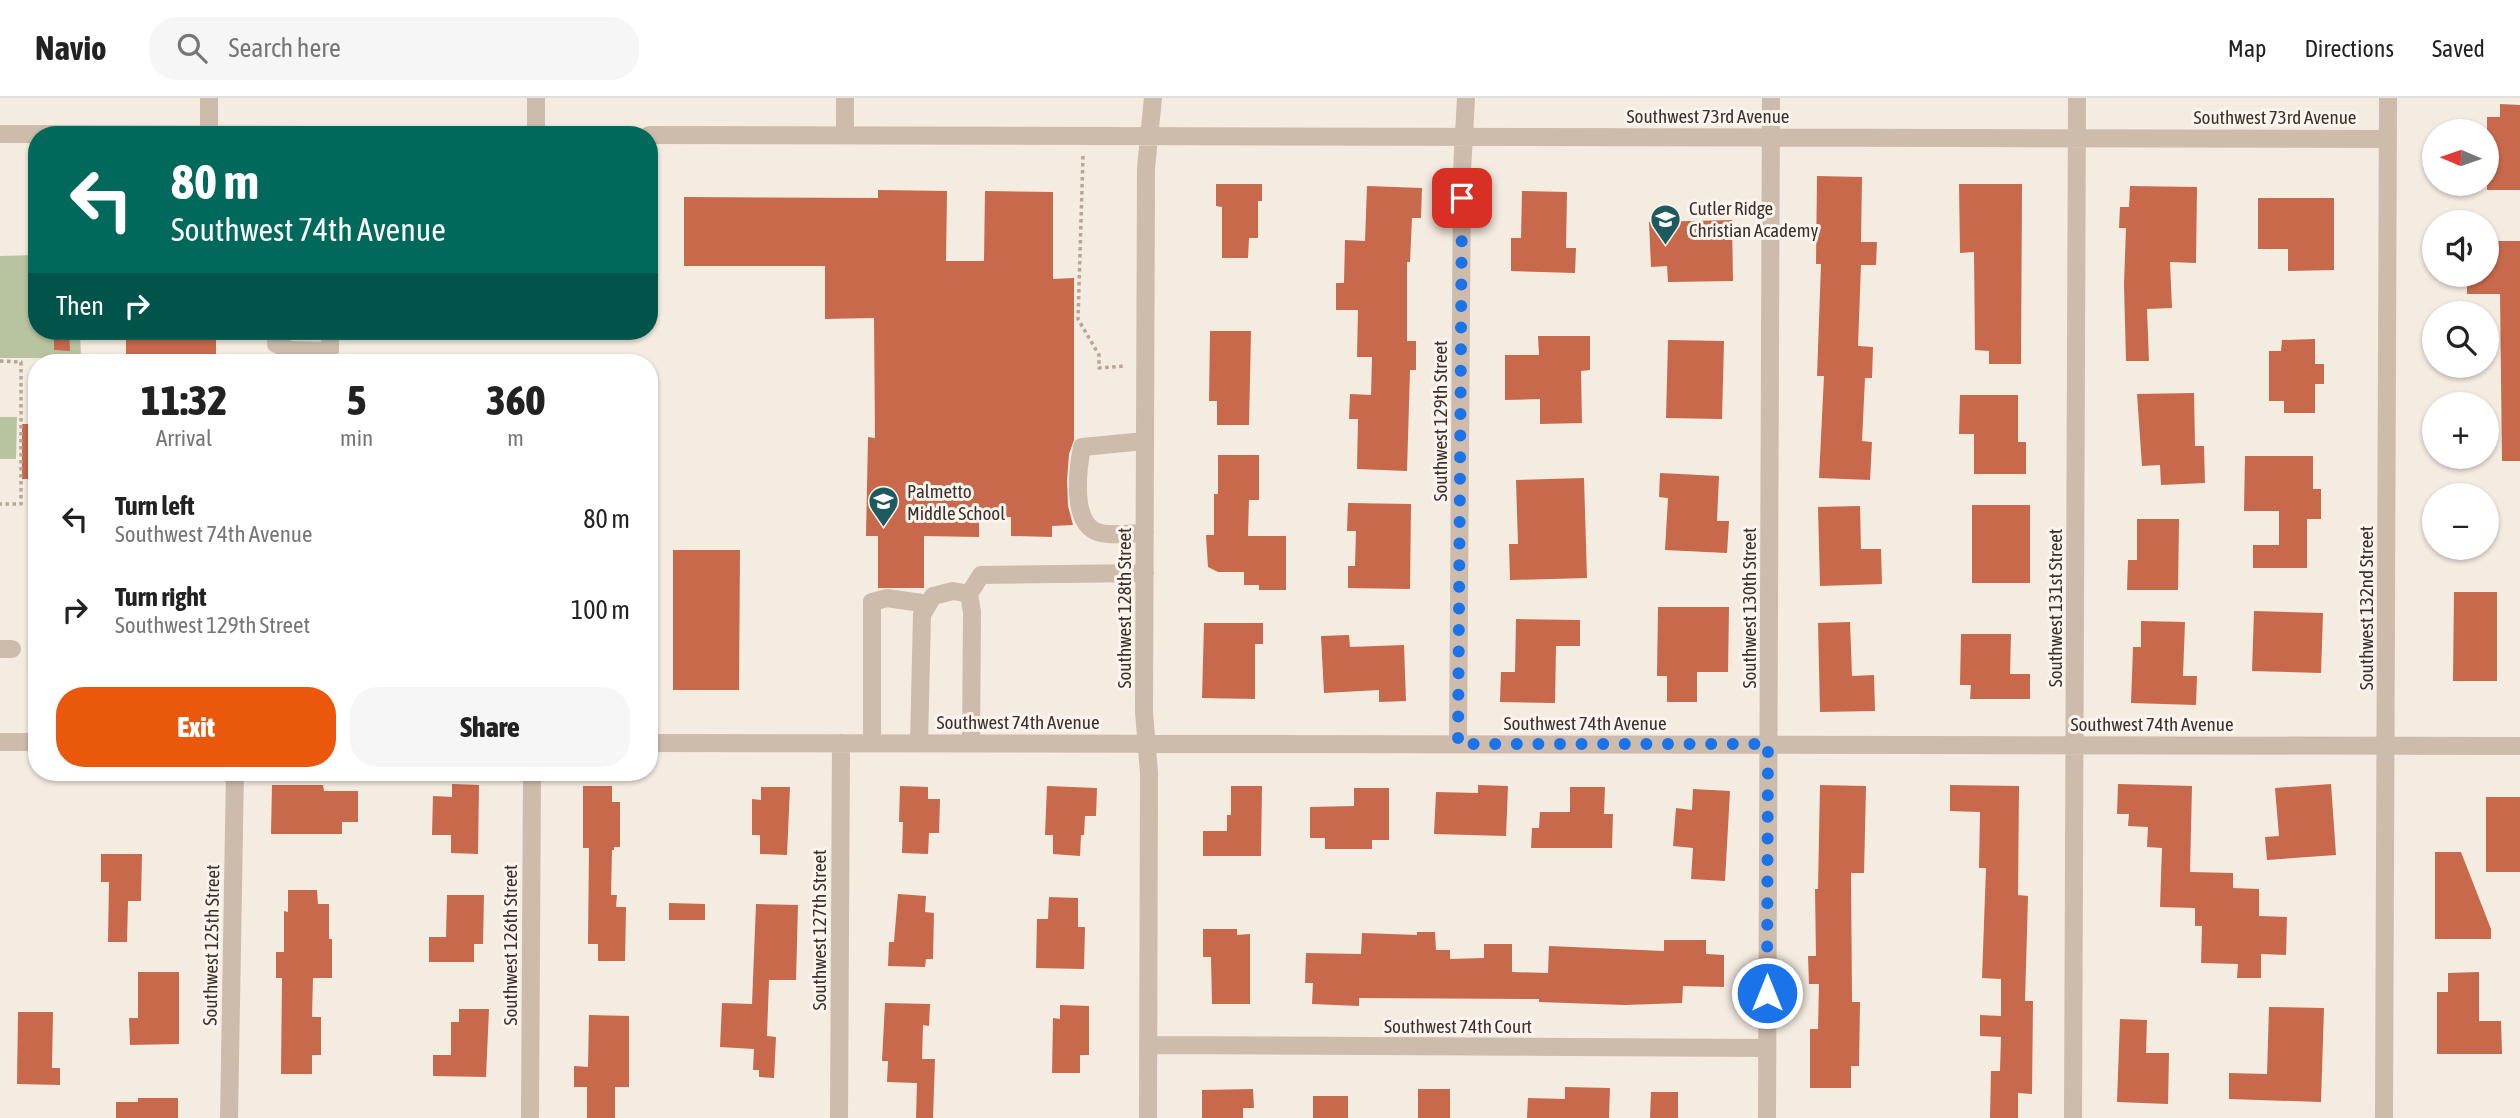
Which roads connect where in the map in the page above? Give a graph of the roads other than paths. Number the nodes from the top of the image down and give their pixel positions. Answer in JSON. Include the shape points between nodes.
{"nodes":[{"id":1,"x":209,"y":98,"type":"edge"},
{"id":2,"x":536,"y":98,"type":"edge"},
{"id":3,"x":845,"y":98,"type":"edge"},
{"id":4,"x":1153,"y":98,"type":"edge"},
{"id":5,"x":1466,"y":98,"type":"edge"},
{"id":6,"x":1771,"y":98,"type":"edge"},
{"id":7,"x":2077,"y":98,"type":"edge"},
{"id":8,"x":2388,"y":98,"type":"edge"},
{"id":9,"x":209,"y":126,"type":"edge"},
{"id":10,"x":536,"y":126,"type":"edge"},
{"id":11,"x":0,"y":134,"type":"edge"},
{"id":12,"x":28,"y":134,"type":"edge"},
{"id":13,"x":658,"y":135,"type":"edge"},
{"id":14,"x":845,"y":135,"type":"junction"},
{"id":15,"x":1150,"y":135,"type":"junction"},
{"id":16,"x":1464,"y":135,"type":"junction"},
{"id":17,"x":1772,"y":137,"type":"junction"},
{"id":18,"x":2078,"y":138,"type":"junction"},
{"id":19,"x":2388,"y":139,"type":"junction"},
{"id":20,"x":276,"y":340,"type":"edge"},
{"id":21,"x":330,"y":340,"type":"edge"},
{"id":22,"x":1145,"y":441,"type":"junction"},
{"id":23,"x":1145,"y":533,"type":"junction"},
{"id":24,"x":1144,"y":573,"type":"junction"},
{"id":25,"x":969,"y":594,"type":"junction"},
{"id":26,"x":928,"y":604,"type":"junction"},
{"id":27,"x":0,"y":742,"type":"edge"},
{"id":28,"x":28,"y":742,"type":"edge"},
{"id":29,"x":658,"y":743,"type":"edge"},
{"id":30,"x":841,"y":743,"type":"junction"},
{"id":31,"x":872,"y":743,"type":"junction"},
{"id":32,"x":919,"y":743,"type":"junction"},
{"id":33,"x":971,"y":743,"type":"junction"},
{"id":34,"x":1147,"y":743,"type":"junction"},
{"id":35,"x":1458,"y":744,"type":"junction"},
{"id":36,"x":1768,"y":744,"type":"junction"},
{"id":37,"x":2075,"y":745,"type":"junction"},
{"id":38,"x":2386,"y":746,"type":"junction"},
{"id":39,"x":2520,"y":746,"type":"edge"},
{"id":40,"x":235,"y":781,"type":"edge"},
{"id":41,"x":532,"y":781,"type":"edge"},
{"id":42,"x":1148,"y":1045,"type":"junction"},
{"id":43,"x":1767,"y":1048,"type":"junction"},
{"id":44,"x":229,"y":1118,"type":"edge"},
{"id":45,"x":530,"y":1118,"type":"edge"},
{"id":46,"x":839,"y":1118,"type":"edge"},
{"id":47,"x":1148,"y":1118,"type":"edge"},
{"id":48,"x":1767,"y":1118,"type":"edge"},
{"id":49,"x":2073,"y":1118,"type":"edge"},
{"id":50,"x":2384,"y":1118,"type":"edge"}],
"edges":[{"from":1,"to":9,"type":"street"},
{"from":2,"to":10,"type":"street"},
{"from":3,"to":14,"type":"street"},
{"from":4,"to":15,"type":"street","name":"Southwest 128th Street"},
{"from":5,"to":16,"type":"street","name":"Southwest 129th Street"},
{"from":6,"to":17,"type":"street","name":"Southwest 130th Street"},
{"from":7,"to":18,"type":"street","name":"Southwest 131st Street"},
{"from":8,"to":19,"type":"street","name":"Southwest 132nd Street"},
{"from":11,"to":12,"type":"street"},
{"from":13,"to":14,"type":"street","name":"Southwest 73rd Avenue"},
{"from":14,"to":15,"type":"street","name":"Southwest 73rd Avenue"},
{"from":15,"to":16,"type":"street","name":"Southwest 73rd Avenue"},
{"from":15,"to":22,"type":"street","name":"Southwest 128th Street"},
{"from":16,"to":17,"type":"street","name":"Southwest 73rd Avenue"},
{"from":16,"to":35,"type":"street","name":"Southwest 129th Street"},
{"from":17,"to":18,"type":"street","name":"Southwest 73rd Avenue"},
{"from":17,"to":36,"type":"street","name":"Southwest 130th Street"},
{"from":18,"to":19,"type":"street","name":"Southwest 73rd Avenue"},
{"from":18,"to":37,"type":"street","name":"Southwest 131st Street"},
{"from":19,"to":38,"type":"street","name":"Southwest 132nd Street"},
{"from":20,"to":21,"type":"street","via":[[291,350],[330,351]]},
{"from":22,"to":23,"type":"street","name":"Southwest 128th Street"},
{"from":22,"to":23,"type":"street","via":[[1082,447],[1078,468],[1079,505],[1087,525],[1097,533]]},
{"from":23,"to":24,"type":"street","name":"Southwest 128th Street"},
{"from":24,"to":25,"type":"street","via":[[981,575]]},
{"from":24,"to":34,"type":"street","name":"Southwest 128th Street"},
{"from":25,"to":26,"type":"street","via":[[953,591],[933,596]]},
{"from":25,"to":33,"type":"street"},
{"from":26,"to":31,"type":"street","via":[[887,598],[872,602]]},
{"from":26,"to":32,"type":"street","via":[[922,615]]},
{"from":27,"to":28,"type":"street"},
{"from":29,"to":30,"type":"street","name":"Southwest 74th Avenue"},
{"from":30,"to":31,"type":"street","name":"Southwest 74th Avenue"},
{"from":30,"to":46,"type":"street","name":"Southwest 127th Street"},
{"from":31,"to":32,"type":"street","name":"Southwest 74th Avenue"},
{"from":32,"to":33,"type":"street","name":"Southwest 74th Avenue"},
{"from":33,"to":34,"type":"street","name":"Southwest 74th Avenue"},
{"from":34,"to":35,"type":"street","name":"Southwest 74th Avenue"},
{"from":34,"to":42,"type":"street","name":"Southwest 128th Street"},
{"from":35,"to":36,"type":"street","name":"Southwest 74th Avenue"},
{"from":36,"to":37,"type":"street","name":"Southwest 74th Avenue"},
{"from":36,"to":43,"type":"street","name":"Southwest 130th Street"},
{"from":37,"to":38,"type":"street","name":"Southwest 74th Avenue"},
{"from":37,"to":49,"type":"street","name":"Southwest 131st Street"},
{"from":38,"to":39,"type":"street","name":"Southwest 74th Avenue"},
{"from":38,"to":50,"type":"street","name":"Southwest 132nd Street"},
{"from":40,"to":44,"type":"street","name":"Southwest 125th Street"},
{"from":41,"to":45,"type":"street","name":"Southwest 126th Street"},
{"from":42,"to":43,"type":"street","name":"Southwest 74th Court"},
{"from":42,"to":47,"type":"street","name":"Southwest 128th Street"},
{"from":43,"to":48,"type":"street","name":"Southwest 130th Street"}]}
